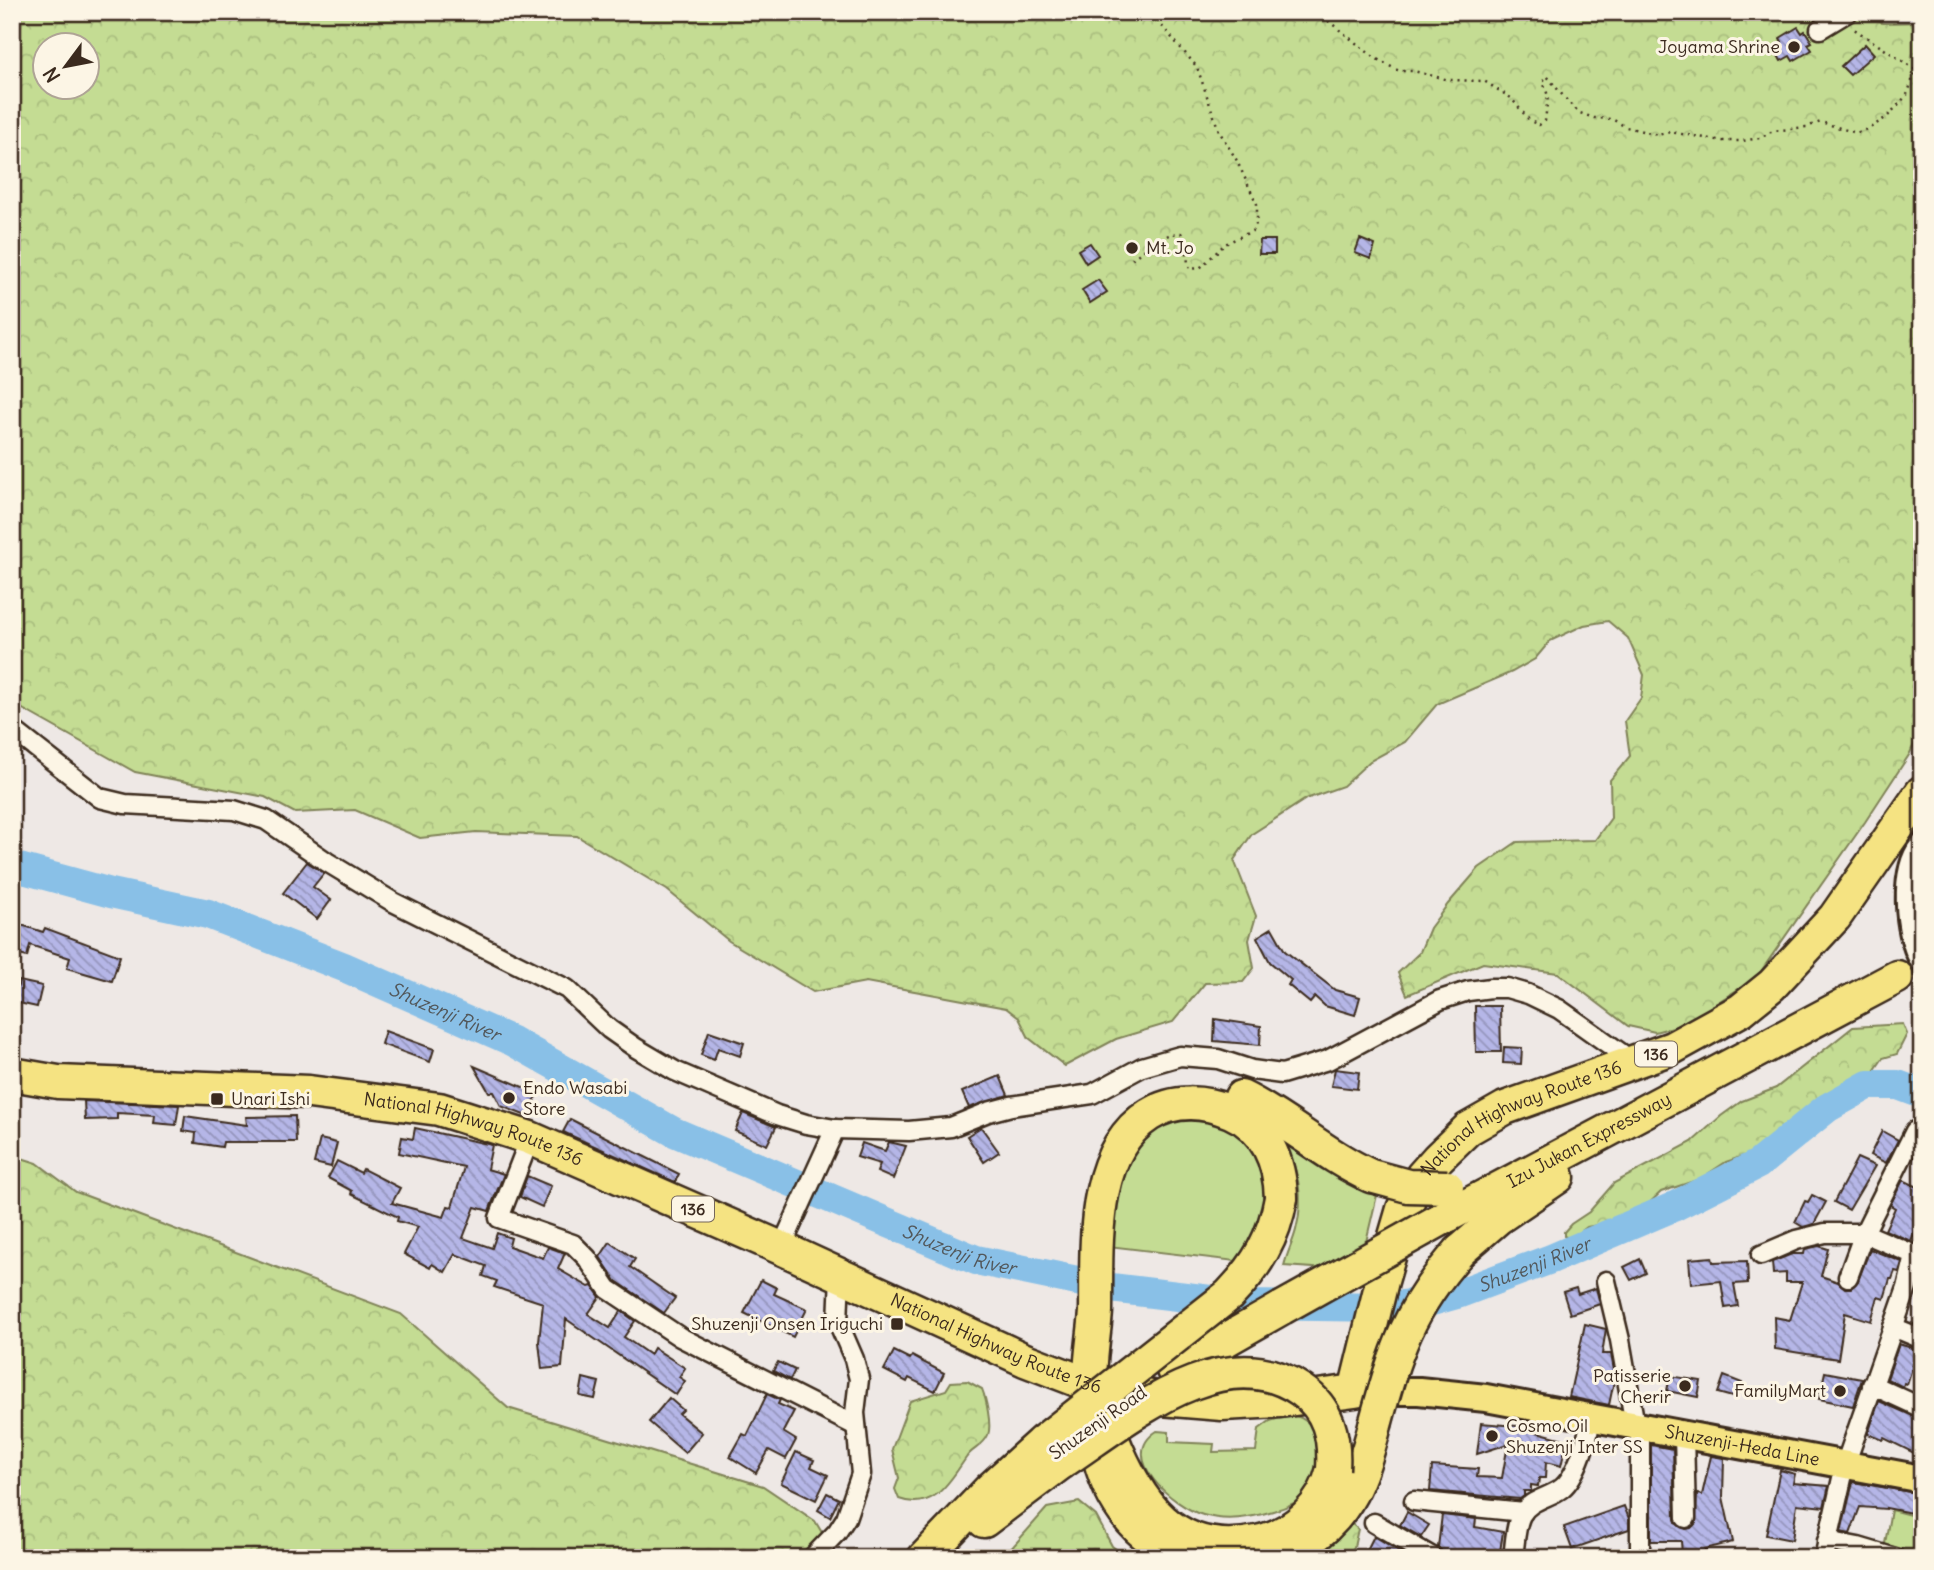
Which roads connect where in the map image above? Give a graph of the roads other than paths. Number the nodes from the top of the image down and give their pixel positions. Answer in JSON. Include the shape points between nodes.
{"nodes":[{"id":1,"x":1845,"y":14,"type":"edge"},
{"id":2,"x":1820,"y":29,"type":"dead end"},
{"id":3,"x":12,"y":729,"type":"edge"},
{"id":4,"x":1922,"y":792,"type":"edge"},
{"id":5,"x":1922,"y":847,"type":"edge"},
{"id":6,"x":1910,"y":968,"type":"edge"},
{"id":7,"x":1635,"y":1063,"type":"junction"},
{"id":8,"x":1724,"y":1070,"type":"junction"},
{"id":9,"x":12,"y":1074,"type":"edge"},
{"id":10,"x":835,"y":1129,"type":"junction"},
{"id":11,"x":1915,"y":1131,"type":"dead end"},
{"id":12,"x":530,"y":1138,"type":"junction"},
{"id":13,"x":1447,"y":1201,"type":"junction"},
{"id":14,"x":1864,"y":1233,"type":"junction"},
{"id":15,"x":785,"y":1241,"type":"junction"},
{"id":16,"x":1093,"y":1252,"type":"junction"},
{"id":17,"x":1761,"y":1255,"type":"dead end"},
{"id":18,"x":839,"y":1275,"type":"junction"},
{"id":19,"x":1848,"y":1277,"type":"dead end"},
{"id":20,"x":1606,"y":1281,"type":"dead end"},
{"id":21,"x":1282,"y":1308,"type":"joint"},
{"id":22,"x":1893,"y":1327,"type":"junction"},
{"id":23,"x":1922,"y":1339,"type":"edge"},
{"id":24,"x":1090,"y":1385,"type":"junction"},
{"id":25,"x":1872,"y":1385,"type":"junction"},
{"id":26,"x":1355,"y":1391,"type":"junction"},
{"id":27,"x":1222,"y":1404,"type":"junction"},
{"id":28,"x":1922,"y":1408,"type":"edge"},
{"id":29,"x":1591,"y":1417,"type":"junction"},
{"id":30,"x":1637,"y":1425,"type":"junction"},
{"id":31,"x":856,"y":1426,"type":"junction"},
{"id":32,"x":1684,"y":1434,"type":"junction"},
{"id":33,"x":1052,"y":1453,"type":"junction"},
{"id":34,"x":1845,"y":1465,"type":"junction"},
{"id":35,"x":1922,"y":1479,"type":"edge"},
{"id":36,"x":1414,"y":1501,"type":"dead end"},
{"id":37,"x":1145,"y":1502,"type":"junction"},
{"id":38,"x":1522,"y":1512,"type":"junction"},
{"id":39,"x":1686,"y":1518,"type":"dead end"},
{"id":40,"x":1374,"y":1523,"type":"dead end"},
{"id":41,"x":1826,"y":1549,"type":"edge"},
{"id":42,"x":813,"y":1558,"type":"edge"},
{"id":43,"x":926,"y":1558,"type":"edge"},
{"id":44,"x":939,"y":1558,"type":"edge"},
{"id":45,"x":1192,"y":1558,"type":"edge"},
{"id":46,"x":1272,"y":1558,"type":"edge"},
{"id":47,"x":1434,"y":1558,"type":"edge"},
{"id":48,"x":1513,"y":1558,"type":"edge"},
{"id":49,"x":1640,"y":1558,"type":"edge"},
{"id":50,"x":1895,"y":1558,"type":"edge"}],
"edges":[{"from":1,"to":2,"type":"street"},
{"from":3,"to":10,"type":"street","via":[[100,798],[125,804],[234,810],[266,821],[393,902],[567,989],[609,1029],[675,1071],[777,1115]]},
{"from":4,"to":7,"type":"highway","name":"National Highway Route 136","number":"136","via":[[1835,917],[1772,985],[1712,1028]]},
{"from":5,"to":6,"type":"street","via":[[1910,877]]},
{"from":6,"to":8,"type":"highway","name":"Izu Jukan Expressway","number":"136"},
{"from":7,"to":10,"type":"street","via":[[1559,1009],[1528,994],[1491,988],[1440,1000],[1328,1060],[1300,1070],[1271,1073],[1219,1059],[1180,1056],[1142,1067],[1091,1094],[1011,1106],[951,1127]]},
{"from":7,"to":26,"type":"highway","name":"National Highway Route 136","number":"136","via":[[1486,1118],[1453,1142],[1422,1176],[1403,1209]]},
{"from":8,"to":13,"type":"highway","name":"Izu Jukan Expressway","number":"136"},
{"from":8,"to":46,"type":"highway","bridge":true,"via":[[1507,1211],[1460,1251],[1426,1292],[1403,1336],[1364,1468],[1349,1500],[1312,1539]]},
{"from":9,"to":12,"type":"highway","name":"National Highway Route 136","number":"136","via":[[58,1082],[309,1091],[439,1109]]},
{"from":10,"to":15,"type":"street"},
{"from":11,"to":14,"type":"street"},
{"from":12,"to":15,"type":"highway","name":"National Highway Route 136","number":"136"},
{"from":12,"to":31,"type":"street","via":[[499,1218],[573,1244],[608,1289],[680,1337]]},
{"from":13,"to":16,"type":"highway","bridge":true,"via":[[1371,1176],[1337,1159],[1235,1094],[1203,1086],[1173,1088],[1142,1100],[1107,1133],[1091,1184]]},
{"from":13,"to":21,"type":"highway","name":"Izu Jukan Expressway","number":"136","bridge":true},
{"from":14,"to":17,"type":"street","via":[[1825,1233]]},
{"from":14,"to":19,"type":"street"},
{"from":14,"to":22,"type":"street","via":[[1915,1255]]},
{"from":15,"to":18,"type":"highway","name":"National Highway Route 136","number":"136"},
{"from":16,"to":24,"type":"highway"},
{"from":16,"to":33,"type":"highway","bridge":true,"via":[[1112,1160],[1141,1120],[1171,1105],[1204,1104],[1221,1108],[1260,1133],[1276,1162],[1281,1198],[1265,1249],[1229,1295]]},
{"from":18,"to":24,"type":"highway","name":"National Highway Route 136","number":"136"},
{"from":18,"to":31,"type":"street","via":[[838,1322],[859,1379]]},
{"from":20,"to":30,"type":"street"},
{"from":21,"to":33,"type":"highway","name":"Shuzenji Road","number":"136","via":[[1173,1370]]},
{"from":22,"to":23,"type":"street"},
{"from":22,"to":25,"type":"street"},
{"from":24,"to":27,"type":"highway","name":"National Highway Route 136","number":"136","via":[[1161,1399]]},
{"from":24,"to":37,"type":"highway","via":[[1124,1467]]},
{"from":24,"to":45,"type":"highway","via":[[1098,1458],[1114,1499],[1146,1536]]},
{"from":25,"to":28,"type":"street"},
{"from":25,"to":34,"type":"street"},
{"from":26,"to":27,"type":"highway","name":"National Highway Route 136","number":"136"},
{"from":26,"to":29,"type":"main road","name":"Shuzenji-Heda Line","via":[[1486,1398]]},
{"from":27,"to":37,"type":"highway","via":[[1156,1418],[1133,1436],[1129,1454]]},
{"from":29,"to":30,"type":"main road","name":"Shuzenji-Heda Line"},
{"from":29,"to":38,"type":"street","via":[[1578,1463],[1564,1487]]},
{"from":30,"to":32,"type":"main road","name":"Shuzenji-Heda Line"},
{"from":30,"to":49,"type":"street"},
{"from":31,"to":42,"type":"street","via":[[857,1485],[842,1525]]},
{"from":32,"to":34,"type":"main road","name":"Shuzenji-Heda Line"},
{"from":32,"to":39,"type":"street"},
{"from":33,"to":37,"type":"highway","bridge":true,"via":[[1189,1384],[1218,1374],[1245,1372],[1279,1378],[1307,1394],[1333,1435],[1333,1469],[1321,1501],[1278,1535],[1245,1545],[1209,1543],[1175,1529]]},
{"from":33,"to":43,"type":"highway","name":"Shuzenji Road","number":"136"},
{"from":33,"to":44,"type":"highway","via":[[990,1516]]},
{"from":34,"to":35,"type":"main road","name":"Shuzenji-Heda Line"},
{"from":34,"to":41,"type":"street"},
{"from":36,"to":38,"type":"street"},
{"from":38,"to":48,"type":"street"},
{"from":40,"to":47,"type":"street"},
{"from":41,"to":50,"type":"street","via":[[1858,1547]]}]}
